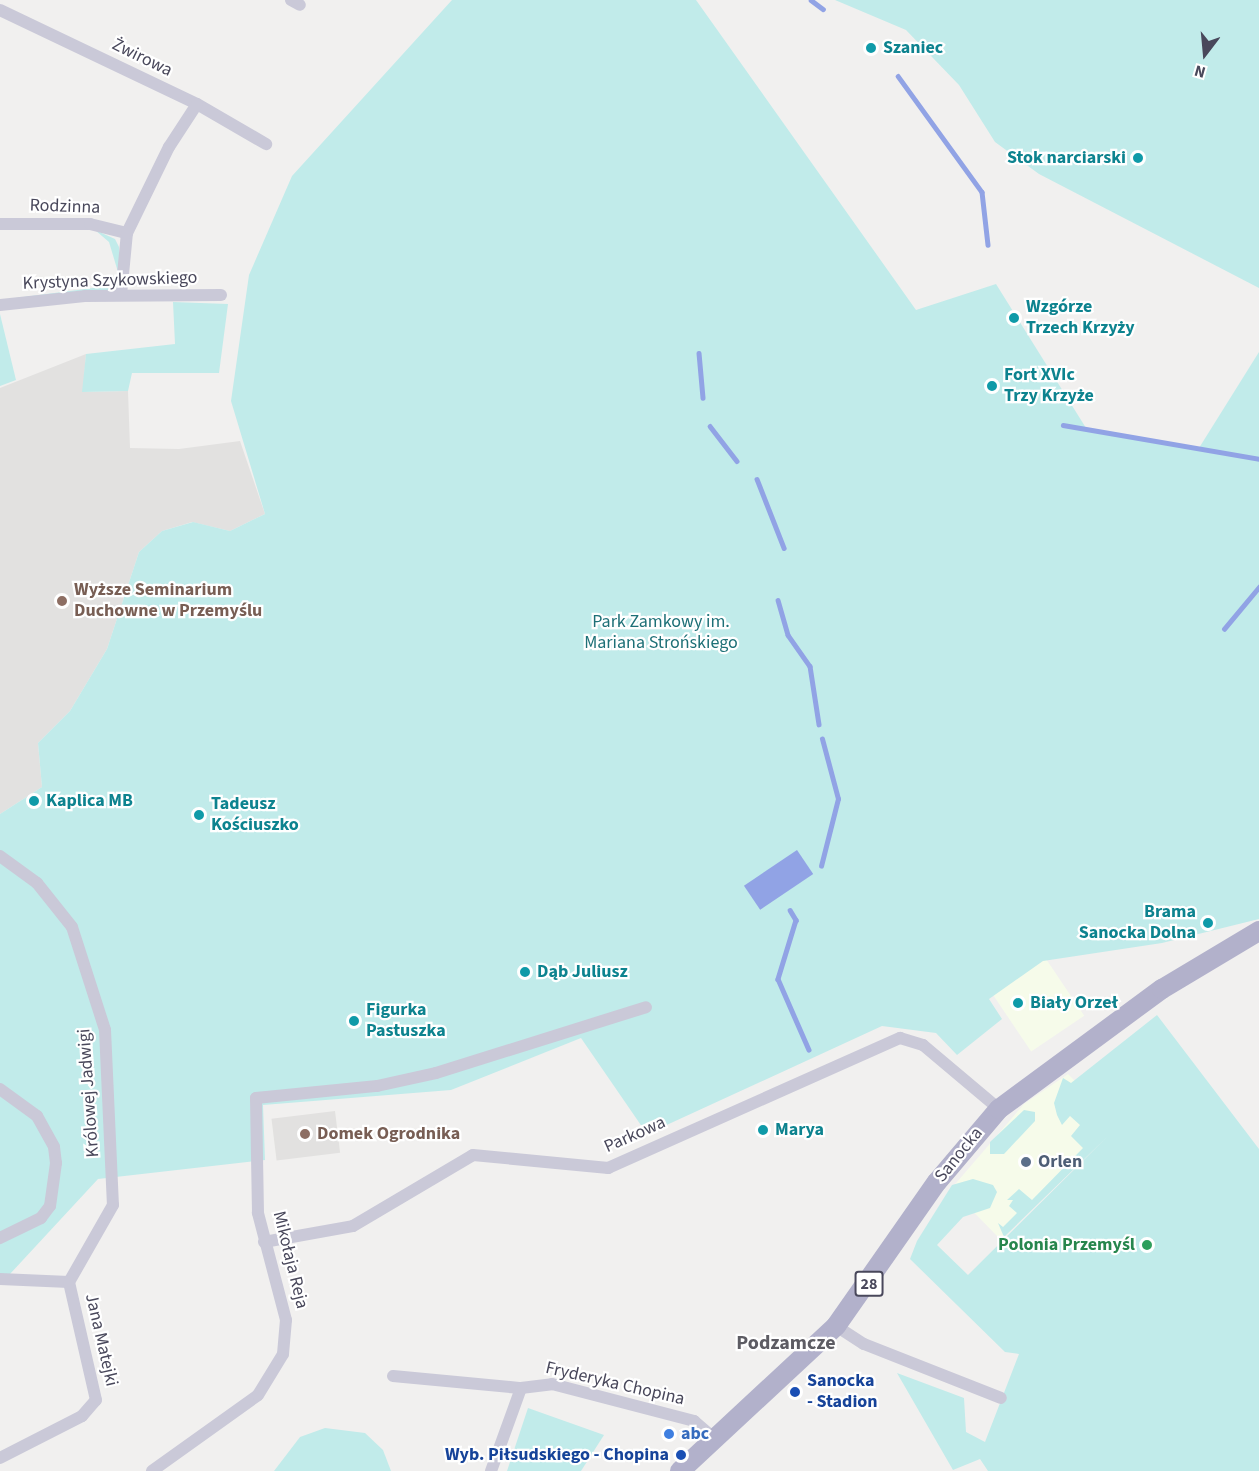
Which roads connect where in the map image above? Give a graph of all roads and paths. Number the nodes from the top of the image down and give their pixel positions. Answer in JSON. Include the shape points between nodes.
{"nodes":[{"id":1,"x":0,"y":10,"type":"edge"},
{"id":2,"x":198,"y":104,"type":"junction"},
{"id":3,"x":266,"y":144,"type":"dead end"},
{"id":4,"x":0,"y":224,"type":"edge"},
{"id":5,"x":127,"y":232,"type":"junction"},
{"id":6,"x":121,"y":295,"type":"junction"},
{"id":7,"x":221,"y":295,"type":"dead end"},
{"id":8,"x":0,"y":305,"type":"edge"},
{"id":9,"x":0,"y":856,"type":"edge"},
{"id":10,"x":1259,"y":931,"type":"edge"},
{"id":11,"x":646,"y":1007,"type":"dead end"},
{"id":12,"x":0,"y":1089,"type":"edge"},
{"id":13,"x":999,"y":1109,"type":"junction"},
{"id":14,"x":0,"y":1238,"type":"edge"},
{"id":15,"x":264,"y":1242,"type":"junction"},
{"id":16,"x":0,"y":1279,"type":"edge"},
{"id":17,"x":69,"y":1282,"type":"junction"},
{"id":18,"x":836,"y":1326,"type":"junction"},
{"id":19,"x":393,"y":1376,"type":"dead end"},
{"id":20,"x":521,"y":1388,"type":"junction"},
{"id":21,"x":1000,"y":1398,"type":"dead end"},
{"id":22,"x":714,"y":1439,"type":"junction"},
{"id":23,"x":0,"y":1458,"type":"edge"},
{"id":24,"x":152,"y":1471,"type":"edge"},
{"id":25,"x":491,"y":1471,"type":"edge"},
{"id":26,"x":680,"y":1471,"type":"edge"}],
"edges":[{"from":1,"to":2,"type":"street","name":"Żwirowa"},
{"from":2,"to":3,"type":"street","name":"Żwirowa"},
{"from":2,"to":5,"type":"street","via":[[169,147]]},
{"from":4,"to":5,"type":"street","name":"Rodzinna","via":[[90,224]]},
{"from":5,"to":6,"type":"street"},
{"from":6,"to":7,"type":"street","name":"Krystyna Szykowskiego"},
{"from":6,"to":8,"type":"street","name":"Krystyna Szykowskiego"},
{"from":9,"to":17,"type":"street","name":"Królowej Jadwigi","via":[[36,883],[72,927],[105,1030],[113,1205]]},
{"from":10,"to":13,"type":"main road","name":"Sanocka","number":"28","via":[[1162,988]]},
{"from":11,"to":15,"type":"street","name":"Mikołaja Reja","via":[[436,1073],[377,1086],[256,1098],[261,1162],[258,1213]]},
{"from":12,"to":14,"type":"street","via":[[37,1116],[56,1163],[50,1206],[41,1218]]},
{"from":13,"to":15,"type":"street","name":"Parkowa","via":[[922,1045],[900,1038],[608,1168],[473,1155],[353,1226]]},
{"from":13,"to":18,"type":"main road","name":"Sanocka","number":"28","via":[[937,1182]]},
{"from":15,"to":24,"type":"street","name":"Mikołaja Reja","via":[[287,1330],[283,1354],[258,1395]]},
{"from":16,"to":17,"type":"street"},
{"from":17,"to":23,"type":"street","name":"Jana Matejki","via":[[96,1400],[82,1416]]},
{"from":18,"to":21,"type":"street","via":[[864,1344]]},
{"from":18,"to":22,"type":"main road","name":"Sanocka","number":"28"},
{"from":19,"to":20,"type":"street","name":"Fryderyka Chopina"},
{"from":20,"to":22,"type":"street","name":"Fryderyka Chopina","via":[[552,1384],[669,1414],[694,1421]]},
{"from":20,"to":25,"type":"street"},
{"from":22,"to":26,"type":"main road","number":"28"}]}
